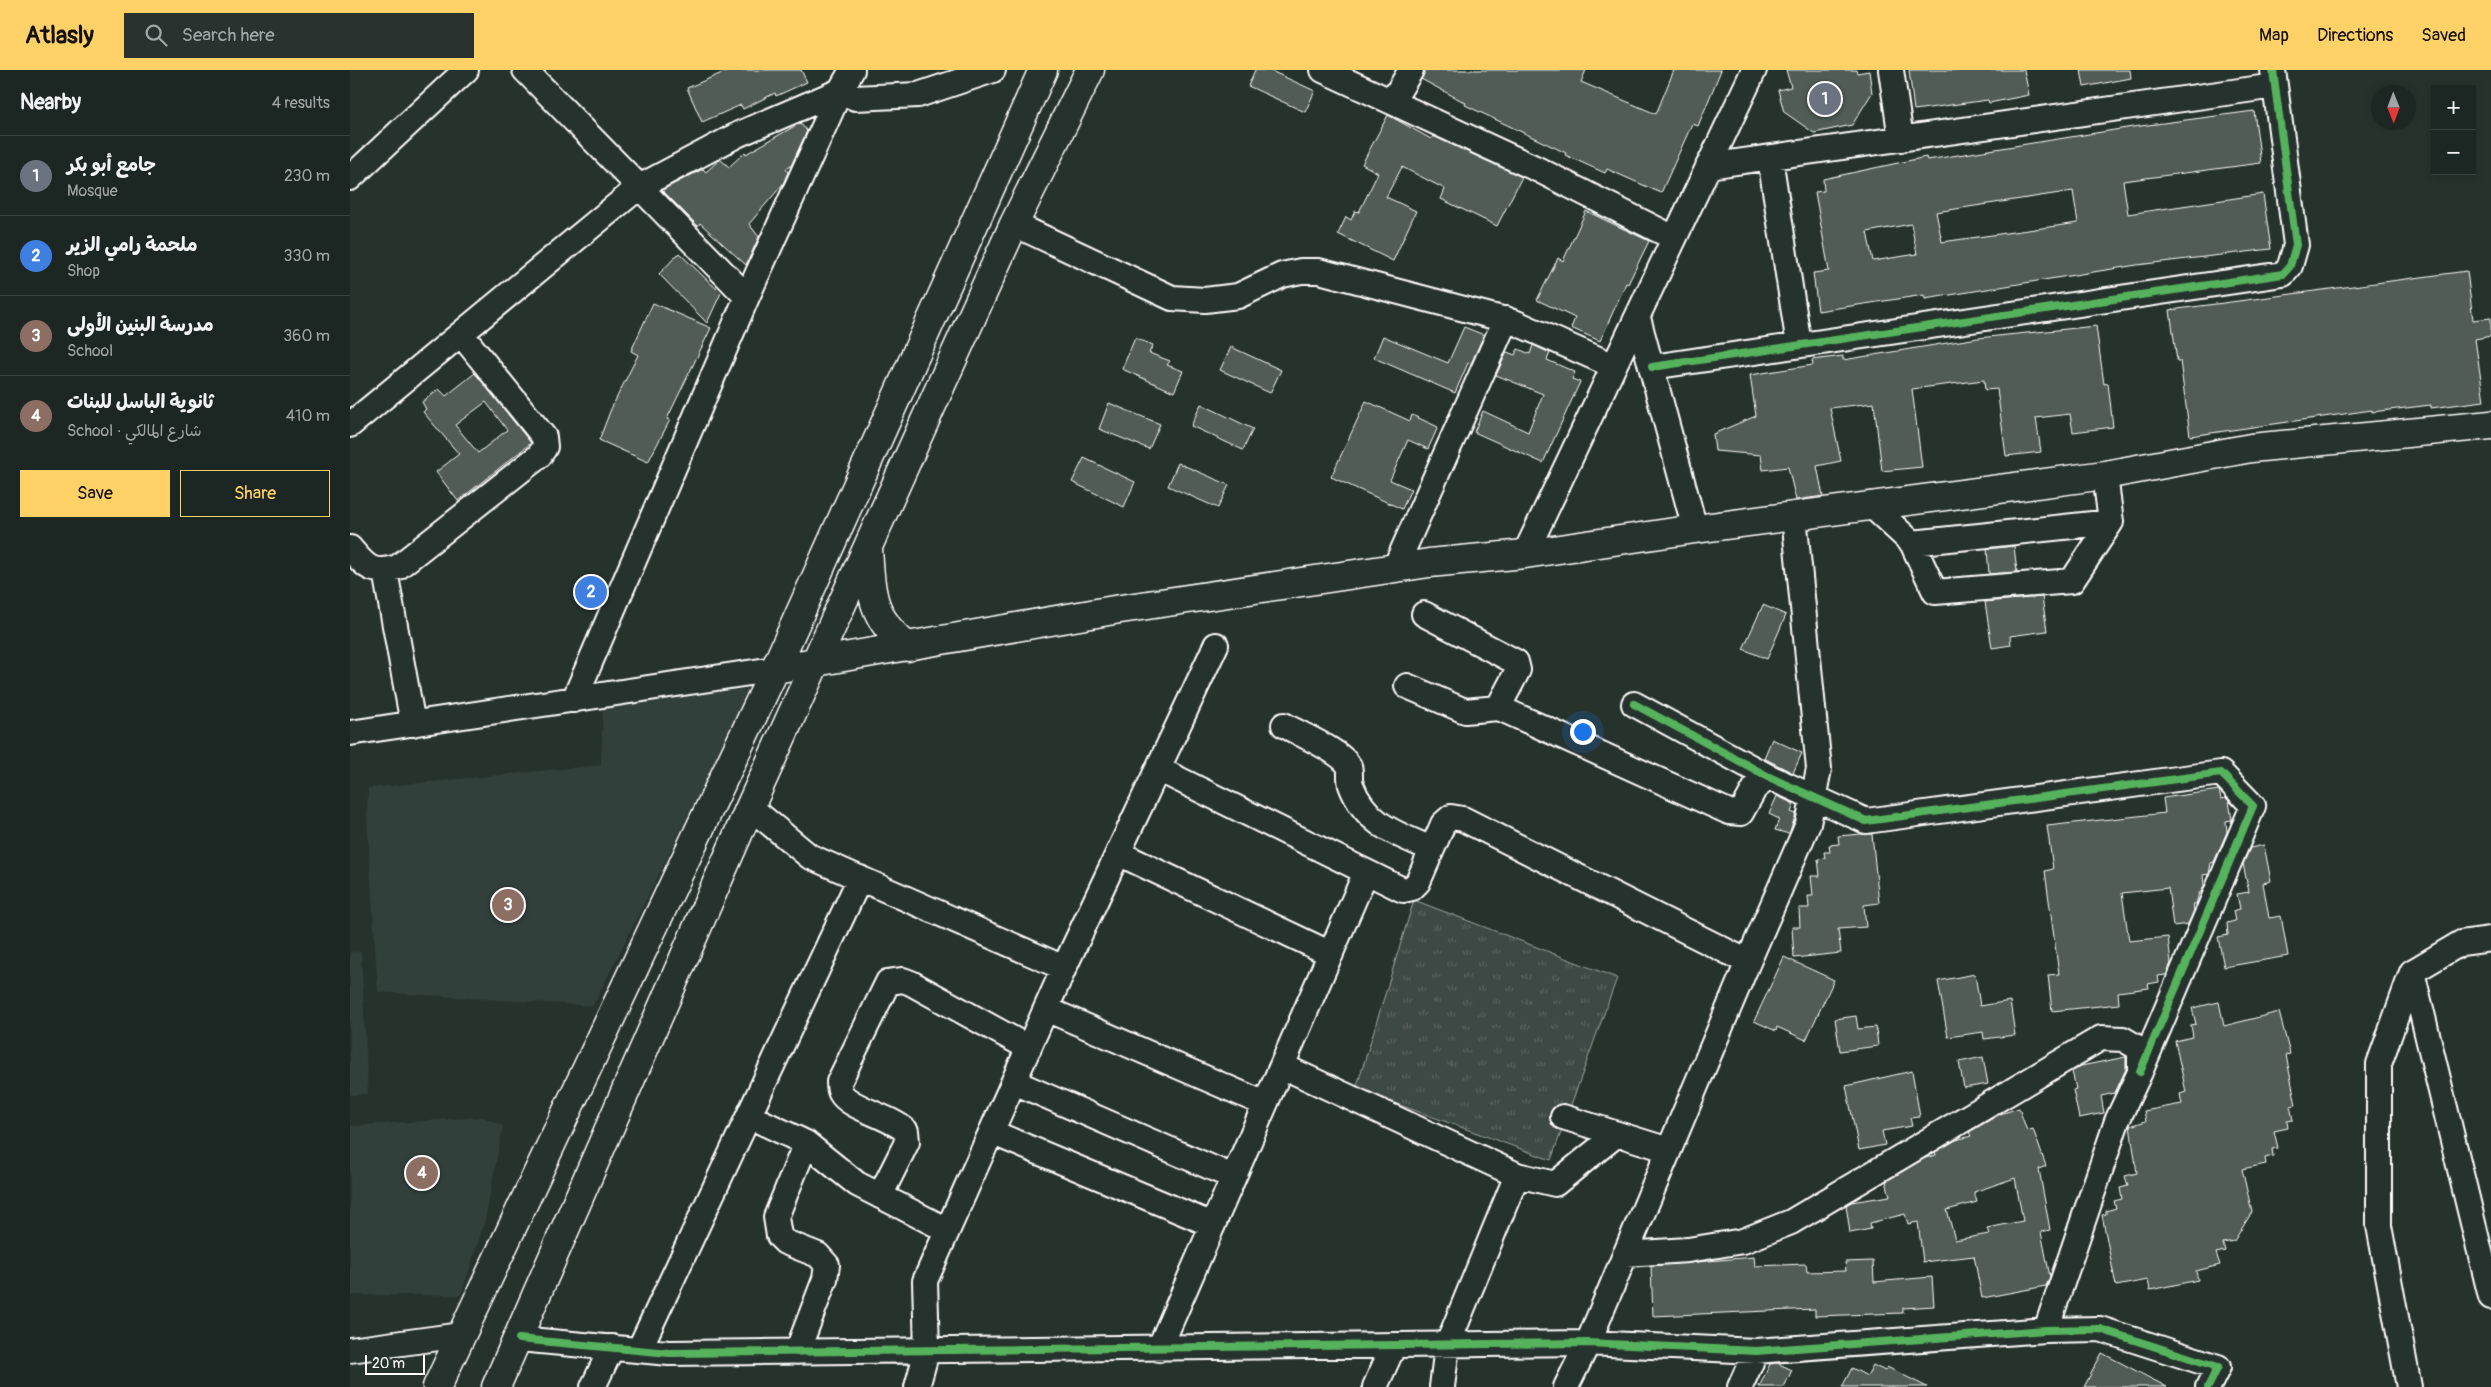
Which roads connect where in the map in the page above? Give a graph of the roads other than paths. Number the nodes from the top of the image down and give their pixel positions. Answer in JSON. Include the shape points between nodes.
{"nodes":[{"id":1,"x":466,"y":70,"type":"edge"},
{"id":2,"x":525,"y":70,"type":"edge"},
{"id":3,"x":852,"y":70,"type":"edge"},
{"id":4,"x":994,"y":70,"type":"edge"},
{"id":5,"x":1090,"y":70,"type":"edge"},
{"id":6,"x":1323,"y":70,"type":"edge"},
{"id":7,"x":1410,"y":70,"type":"edge"},
{"id":8,"x":1754,"y":70,"type":"edge"},
{"id":9,"x":1891,"y":70,"type":"edge"},
{"id":10,"x":1036,"y":73,"type":"edge"},
{"id":11,"x":2274,"y":78,"type":"edge"},
{"id":12,"x":840,"y":91,"type":"junction"},
{"id":13,"x":1392,"y":102,"type":"junction"},
{"id":14,"x":1900,"y":139,"type":"junction"},
{"id":15,"x":1770,"y":158,"type":"junction"},
{"id":16,"x":1708,"y":166,"type":"junction"},
{"id":17,"x":350,"y":178,"type":"edge"},
{"id":18,"x":639,"y":187,"type":"junction"},
{"id":19,"x":1014,"y":224,"type":"junction"},
{"id":20,"x":1674,"y":238,"type":"junction"},
{"id":21,"x":747,"y":296,"type":"junction"},
{"id":22,"x":1638,"y":318,"type":"junction"},
{"id":23,"x":1506,"y":319,"type":"junction"},
{"id":24,"x":461,"y":334,"type":"junction"},
{"id":25,"x":1799,"y":345,"type":"junction"},
{"id":26,"x":1614,"y":366,"type":"junction"},
{"id":27,"x":1652,"y":366,"type":"junction"},
{"id":28,"x":350,"y":425,"type":"edge"},
{"id":29,"x":2491,"y":425,"type":"edge"},
{"id":30,"x":2105,"y":475,"type":"junction"},
{"id":31,"x":1872,"y":506,"type":"junction"},
{"id":32,"x":1794,"y":516,"type":"junction"},
{"id":33,"x":2111,"y":522,"type":"junction"},
{"id":34,"x":1695,"y":529,"type":"junction"},
{"id":35,"x":1912,"y":543,"type":"junction"},
{"id":36,"x":868,"y":545,"type":"junction"},
{"id":37,"x":350,"y":548,"type":"edge"},
{"id":38,"x":1525,"y":554,"type":"junction"},
{"id":39,"x":1395,"y":568,"type":"junction"},
{"id":40,"x":385,"y":571,"type":"junction"},
{"id":41,"x":1424,"y":614,"type":"dead end"},
{"id":42,"x":908,"y":646,"type":"junction"},
{"id":43,"x":1216,"y":646,"type":"dead end"},
{"id":44,"x":814,"y":664,"type":"junction"},
{"id":45,"x":775,"y":669,"type":"junction"},
{"id":46,"x":1407,"y":686,"type":"dead end"},
{"id":47,"x":574,"y":700,"type":"junction"},
{"id":48,"x":1634,"y":704,"type":"dead end"},
{"id":49,"x":1498,"y":708,"type":"junction"},
{"id":50,"x":413,"y":724,"type":"junction"},
{"id":51,"x":1284,"y":725,"type":"dead end"},
{"id":52,"x":350,"y":733,"type":"edge"},
{"id":53,"x":1158,"y":769,"type":"junction"},
{"id":54,"x":1769,"y":777,"type":"junction"},
{"id":55,"x":1814,"y":797,"type":"junction"},
{"id":56,"x":750,"y":806,"type":"junction"},
{"id":57,"x":1432,"y":849,"type":"junction"},
{"id":58,"x":1118,"y":853,"type":"junction"},
{"id":59,"x":1366,"y":872,"type":"junction"},
{"id":60,"x":860,"y":878,"type":"junction"},
{"id":61,"x":2491,"y":939,"type":"edge"},
{"id":62,"x":1330,"y":954,"type":"junction"},
{"id":63,"x":1748,"y":962,"type":"junction"},
{"id":64,"x":1064,"y":968,"type":"junction"},
{"id":65,"x":2412,"y":972,"type":"junction"},
{"id":66,"x":1046,"y":1009,"type":"junction"},
{"id":67,"x":1029,"y":1048,"type":"junction"},
{"id":68,"x":1282,"y":1066,"type":"junction"},
{"id":69,"x":2140,"y":1072,"type":"junction"},
{"id":70,"x":1014,"y":1082,"type":"junction"},
{"id":71,"x":1265,"y":1104,"type":"junction"},
{"id":72,"x":749,"y":1116,"type":"junction"},
{"id":73,"x":1563,"y":1117,"type":"dead end"},
{"id":74,"x":991,"y":1132,"type":"junction"},
{"id":75,"x":1617,"y":1134,"type":"junction"},
{"id":76,"x":806,"y":1143,"type":"junction"},
{"id":77,"x":1669,"y":1150,"type":"junction"},
{"id":78,"x":1516,"y":1175,"type":"junction"},
{"id":79,"x":1234,"y":1177,"type":"junction"},
{"id":80,"x":880,"y":1196,"type":"junction"},
{"id":81,"x":1213,"y":1225,"type":"junction"},
{"id":82,"x":948,"y":1230,"type":"junction"},
{"id":83,"x":1625,"y":1254,"type":"junction"},
{"id":84,"x":2491,"y":1297,"type":"edge"},
{"id":85,"x":2046,"y":1330,"type":"junction"},
{"id":86,"x":461,"y":1335,"type":"junction"},
{"id":87,"x":518,"y":1339,"type":"junction"},
{"id":88,"x":1588,"y":1343,"type":"junction"},
{"id":89,"x":1447,"y":1346,"type":"junction"},
{"id":90,"x":612,"y":1347,"type":"junction"},
{"id":91,"x":1393,"y":1347,"type":"junction"},
{"id":92,"x":1159,"y":1349,"type":"junction"},
{"id":93,"x":350,"y":1350,"type":"edge"},
{"id":94,"x":640,"y":1350,"type":"junction"},
{"id":95,"x":927,"y":1351,"type":"junction"},
{"id":96,"x":1756,"y":1351,"type":"junction"},
{"id":97,"x":797,"y":1352,"type":"junction"},
{"id":98,"x":438,"y":1387,"type":"edge"},
{"id":99,"x":496,"y":1387,"type":"edge"},
{"id":100,"x":593,"y":1387,"type":"edge"},
{"id":101,"x":917,"y":1387,"type":"edge"},
{"id":102,"x":1374,"y":1387,"type":"edge"},
{"id":103,"x":1442,"y":1387,"type":"edge"},
{"id":104,"x":1566,"y":1387,"type":"edge"},
{"id":105,"x":1740,"y":1387,"type":"edge"},
{"id":106,"x":2208,"y":1387,"type":"edge"},
{"id":107,"x":2409,"y":1387,"type":"edge"}],
"edges":[{"from":1,"to":17,"type":"street"},
{"from":2,"to":18,"type":"street"},
{"from":3,"to":12,"type":"street"},
{"from":4,"to":12,"type":"street","via":[[918,95],[855,98]]},
{"from":5,"to":19,"type":"main road"},
{"from":6,"to":13,"type":"street"},
{"from":7,"to":13,"type":"street"},
{"from":8,"to":16,"type":"street"},
{"from":9,"to":14,"type":"street"},
{"from":10,"to":45,"type":"main road"},
{"from":11,"to":14,"type":"street"},
{"from":11,"to":25,"type":"street","via":[[2296,246],[2290,266],[2283,274]]},
{"from":12,"to":18,"type":"street","via":[[739,134]]},
{"from":12,"to":21,"type":"street"},
{"from":13,"to":20,"type":"street"},
{"from":14,"to":15,"type":"street"},
{"from":15,"to":16,"type":"street"},
{"from":15,"to":25,"type":"street"},
{"from":16,"to":20,"type":"street"},
{"from":18,"to":21,"type":"street"},
{"from":18,"to":24,"type":"street"},
{"from":19,"to":23,"type":"street","via":[[1172,298],[1204,300],[1238,296],[1282,274],[1319,271]]},
{"from":19,"to":36,"type":"main road"},
{"from":20,"to":22,"type":"street"},
{"from":21,"to":47,"type":"street"},
{"from":22,"to":26,"type":"street"},
{"from":22,"to":27,"type":"street"},
{"from":23,"to":26,"type":"street"},
{"from":23,"to":39,"type":"street"},
{"from":24,"to":28,"type":"street"},
{"from":24,"to":40,"type":"street","via":[[544,437],[545,447],[539,456],[398,567]]},
{"from":25,"to":27,"type":"street"},
{"from":26,"to":38,"type":"street"},
{"from":27,"to":34,"type":"street"},
{"from":29,"to":30,"type":"main road","via":[[2251,448]]},
{"from":30,"to":31,"type":"main road"},
{"from":30,"to":33,"type":"street"},
{"from":31,"to":32,"type":"main road"},
{"from":31,"to":35,"type":"street"},
{"from":32,"to":34,"type":"main road"},
{"from":32,"to":55,"type":"street","via":[[1819,769]]},
{"from":33,"to":35,"type":"street"},
{"from":33,"to":35,"type":"street","via":[[2072,582],[1935,592]]},
{"from":34,"to":38,"type":"main road"},
{"from":36,"to":42,"type":"main road","via":[[875,607],[884,625]]},
{"from":36,"to":44,"type":"main road"},
{"from":37,"to":40,"type":"street","via":[[368,568]]},
{"from":38,"to":39,"type":"main road"},
{"from":39,"to":42,"type":"main road","via":[[1114,610]]},
{"from":40,"to":50,"type":"street"},
{"from":41,"to":49,"type":"street","via":[[1516,662],[1518,670]]},
{"from":42,"to":44,"type":"main road"},
{"from":43,"to":53,"type":"street"},
{"from":44,"to":45,"type":"main road"},
{"from":44,"to":56,"type":"main road"},
{"from":45,"to":47,"type":"street"},
{"from":45,"to":86,"type":"main road"},
{"from":46,"to":49,"type":"street","via":[[1465,711]]},
{"from":47,"to":50,"type":"street"},
{"from":48,"to":54,"type":"street"},
{"from":49,"to":54,"type":"street","via":[[1729,812],[1741,812],[1755,788]]},
{"from":50,"to":52,"type":"street"},
{"from":51,"to":57,"type":"street","via":[[1339,756],[1349,766],[1351,784],[1373,819],[1387,829]]},
{"from":53,"to":58,"type":"street"},
{"from":53,"to":59,"type":"street"},
{"from":54,"to":55,"type":"street"},
{"from":55,"to":63,"type":"street","via":[[1808,824]]},
{"from":55,"to":69,"type":"street","via":[[1866,821],[2221,773],[2253,806]]},
{"from":56,"to":60,"type":"street","via":[[809,856]]},
{"from":56,"to":87,"type":"main road"},
{"from":57,"to":59,"type":"street","via":[[1418,882],[1412,888],[1403,890]]},
{"from":57,"to":63,"type":"street","via":[[1443,824],[1451,817],[1464,819]]},
{"from":58,"to":62,"type":"street"},
{"from":58,"to":64,"type":"street"},
{"from":59,"to":62,"type":"street"},
{"from":60,"to":64,"type":"street"},
{"from":60,"to":72,"type":"street"},
{"from":61,"to":65,"type":"street","via":[[2461,943]]},
{"from":62,"to":68,"type":"street"},
{"from":63,"to":77,"type":"street"},
{"from":64,"to":66,"type":"street"},
{"from":65,"to":84,"type":"street"},
{"from":65,"to":107,"type":"street","via":[[2379,1064],[2378,1226]]},
{"from":66,"to":67,"type":"street"},
{"from":66,"to":71,"type":"street"},
{"from":67,"to":70,"type":"street"},
{"from":67,"to":80,"type":"street","via":[[911,983],[903,980],[888,982],[839,1082],[839,1092],[846,1100],[898,1123],[906,1131],[907,1142]]},
{"from":68,"to":71,"type":"street"},
{"from":68,"to":78,"type":"street"},
{"from":69,"to":83,"type":"street","via":[[2140,1049],[2123,1038],[2101,1038],[1791,1222],[1743,1241],[1688,1250]]},
{"from":69,"to":85,"type":"street","via":[[2116,1121]]},
{"from":70,"to":74,"type":"street"},
{"from":70,"to":79,"type":"street"},
{"from":71,"to":79,"type":"street"},
{"from":72,"to":76,"type":"street"},
{"from":72,"to":94,"type":"street"},
{"from":73,"to":75,"type":"street"},
{"from":74,"to":81,"type":"street"},
{"from":74,"to":82,"type":"street"},
{"from":75,"to":77,"type":"street"},
{"from":75,"to":78,"type":"street","via":[[1555,1184]]},
{"from":76,"to":80,"type":"street","via":[[857,1184]]},
{"from":76,"to":97,"type":"street","via":[[776,1217],[779,1236],[785,1242],[818,1255],[827,1265],[825,1279]]},
{"from":77,"to":83,"type":"street"},
{"from":78,"to":89,"type":"street"},
{"from":79,"to":81,"type":"street"},
{"from":80,"to":82,"type":"street"},
{"from":81,"to":92,"type":"street"},
{"from":82,"to":95,"type":"street","via":[[925,1281]]},
{"from":83,"to":88,"type":"street"},
{"from":85,"to":96,"type":"street"},
{"from":85,"to":106,"type":"street","via":[[2100,1329],[2218,1367]]},
{"from":86,"to":93,"type":"street"},
{"from":86,"to":98,"type":"main road"},
{"from":87,"to":90,"type":"street"},
{"from":87,"to":99,"type":"main road"},
{"from":88,"to":89,"type":"street"},
{"from":88,"to":96,"type":"street"},
{"from":88,"to":104,"type":"street"},
{"from":89,"to":91,"type":"street"},
{"from":89,"to":103,"type":"street"},
{"from":90,"to":94,"type":"street"},
{"from":90,"to":100,"type":"street"},
{"from":91,"to":92,"type":"street"},
{"from":91,"to":102,"type":"street"},
{"from":92,"to":95,"type":"street"},
{"from":94,"to":97,"type":"street","via":[[669,1353]]},
{"from":95,"to":97,"type":"street"},
{"from":95,"to":101,"type":"street"},
{"from":96,"to":105,"type":"street"}]}
